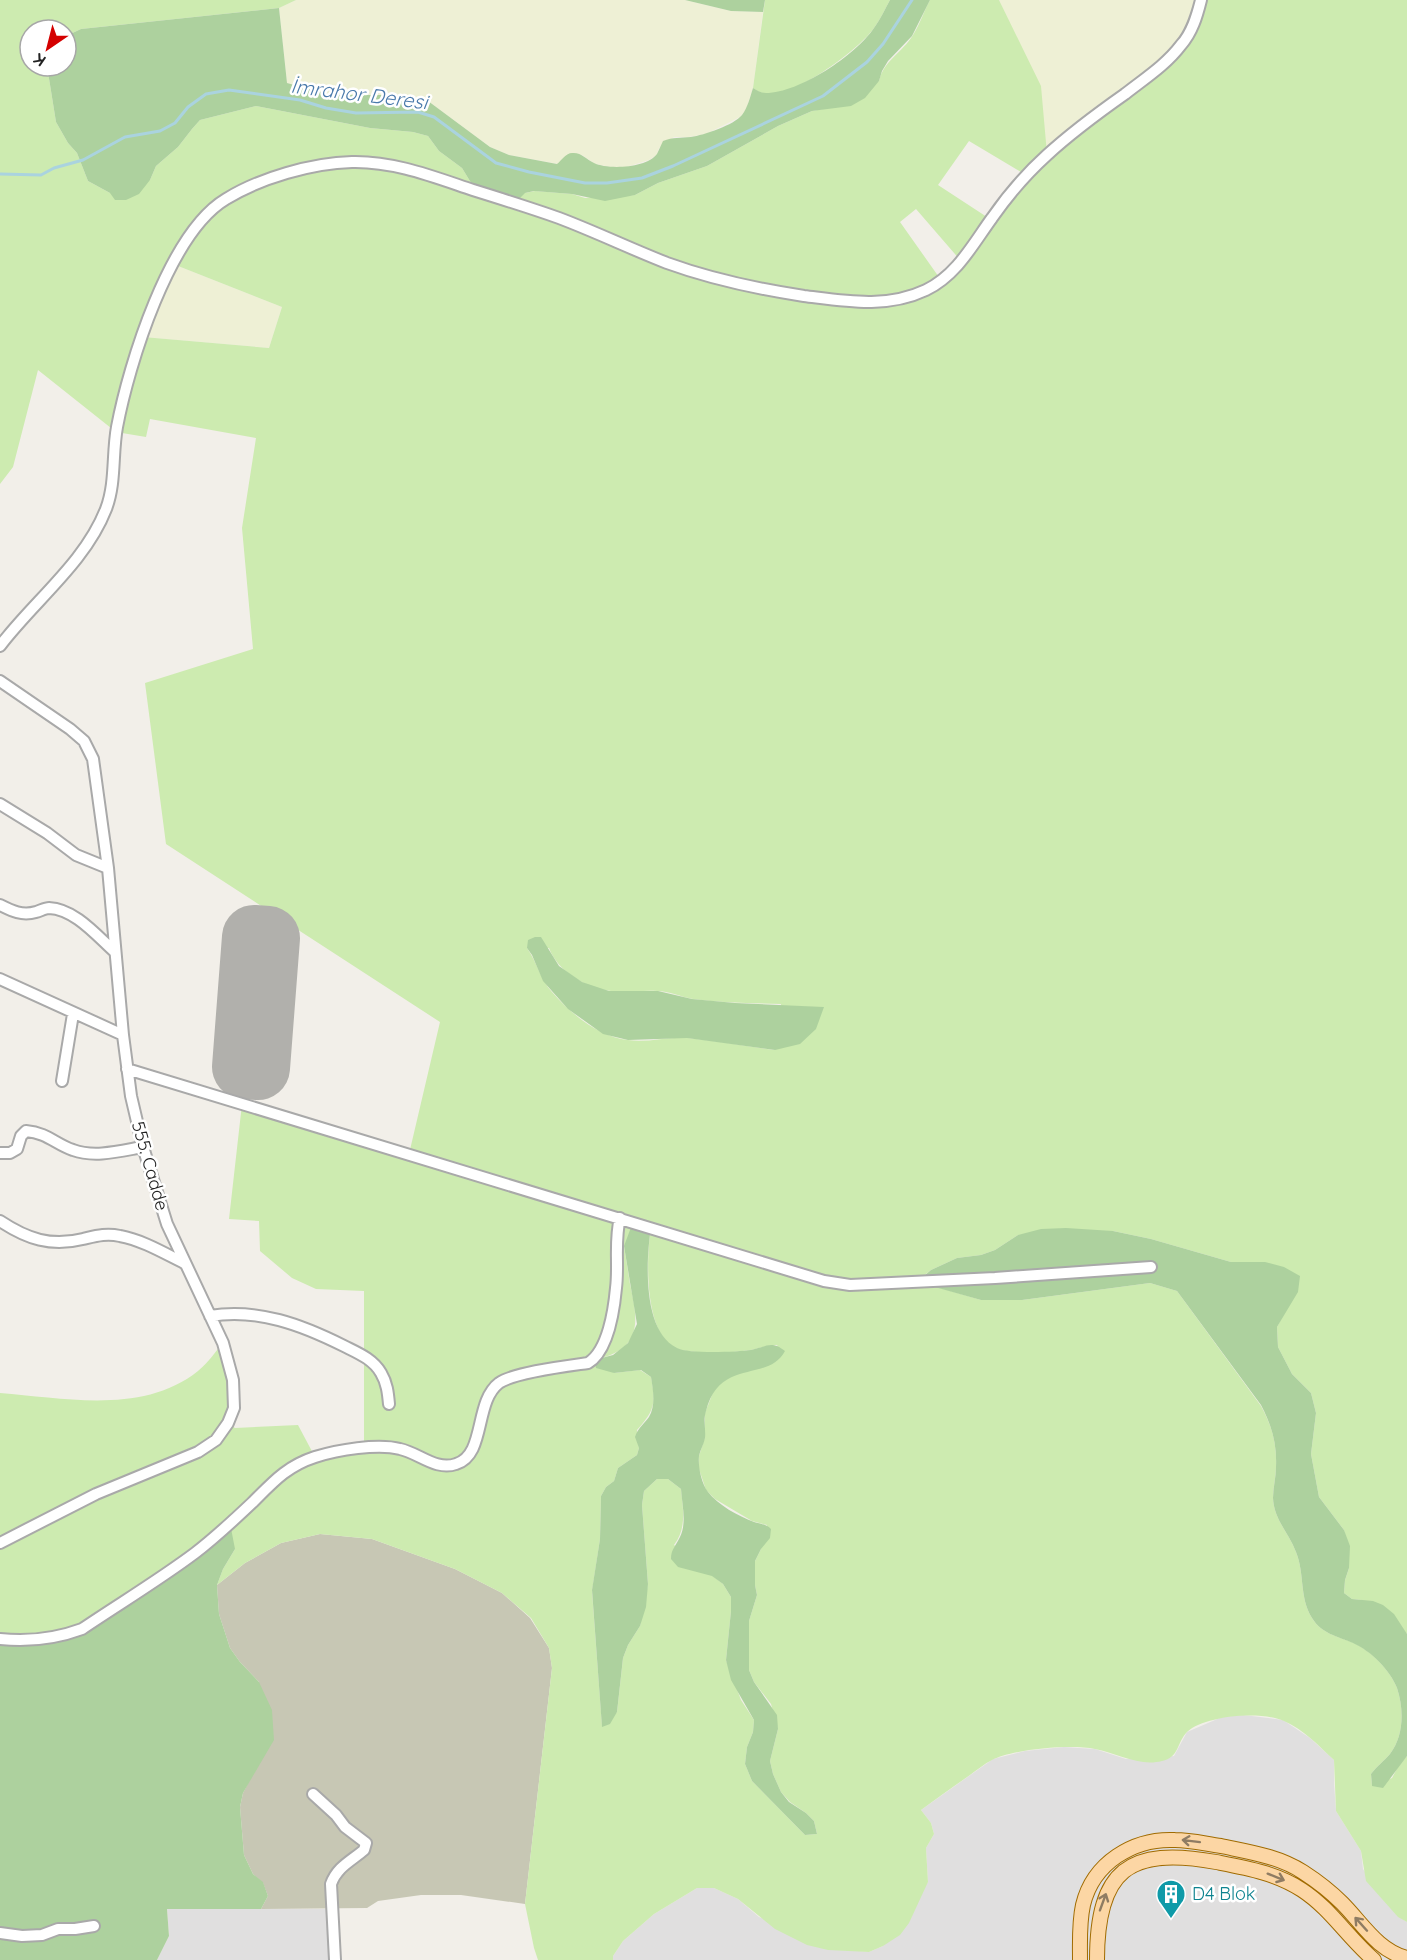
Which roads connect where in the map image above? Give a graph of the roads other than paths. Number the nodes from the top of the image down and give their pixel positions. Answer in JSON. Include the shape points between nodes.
{"nodes":[{"id":1,"x":1201,"y":0,"type":"edge"},
{"id":2,"x":0,"y":646,"type":"edge"},
{"id":3,"x":0,"y":681,"type":"edge"},
{"id":4,"x":0,"y":804,"type":"edge"},
{"id":5,"x":108,"y":868,"type":"junction"},
{"id":6,"x":0,"y":905,"type":"edge"},
{"id":7,"x":115,"y":952,"type":"junction"},
{"id":8,"x":0,"y":979,"type":"edge"},
{"id":9,"x":73,"y":1014,"type":"junction"},
{"id":10,"x":123,"y":1035,"type":"junction"},
{"id":11,"x":127,"y":1069,"type":"junction"},
{"id":12,"x":62,"y":1081,"type":"dead end"},
{"id":13,"x":143,"y":1147,"type":"junction"},
{"id":14,"x":0,"y":1153,"type":"edge"},
{"id":15,"x":620,"y":1218,"type":"junction"},
{"id":16,"x":0,"y":1221,"type":"edge"},
{"id":17,"x":184,"y":1263,"type":"junction"},
{"id":18,"x":1151,"y":1267,"type":"dead end"},
{"id":19,"x":210,"y":1316,"type":"junction"},
{"id":20,"x":389,"y":1404,"type":"dead end"},
{"id":21,"x":0,"y":1544,"type":"edge"},
{"id":22,"x":0,"y":1639,"type":"edge"},
{"id":23,"x":313,"y":1794,"type":"dead end"},
{"id":24,"x":94,"y":1926,"type":"dead end"},
{"id":25,"x":0,"y":1933,"type":"edge"},
{"id":26,"x":1407,"y":1958,"type":"edge"},
{"id":27,"x":335,"y":1960,"type":"edge"},
{"id":28,"x":1080,"y":1960,"type":"edge"},
{"id":29,"x":1097,"y":1960,"type":"edge"},
{"id":30,"x":1374,"y":1960,"type":"edge"}],
"edges":[{"from":1,"to":2,"type":"street","via":[[1189,35],[1180,48],[1047,155],[1016,186],[950,273],[913,296],[885,302],[831,301],[702,274],[552,216],[423,173],[390,166],[355,162],[325,165],[237,192],[220,202],[194,230],[154,306],[126,385],[105,512],[80,553]]},
{"from":3,"to":5,"type":"street","name":"555. Cadde","via":[[84,741],[93,759]]},
{"from":4,"to":5,"type":"street","via":[[76,855]]},
{"from":5,"to":7,"type":"street","name":"555. Cadde"},
{"from":6,"to":7,"type":"street","via":[[21,914],[48,908],[63,912]]},
{"from":7,"to":10,"type":"street","name":"555. Cadde"},
{"from":8,"to":9,"type":"street"},
{"from":9,"to":10,"type":"street"},
{"from":9,"to":12,"type":"street"},
{"from":10,"to":11,"type":"street","name":"555. Cadde"},
{"from":11,"to":13,"type":"street","name":"555. Cadde"},
{"from":11,"to":15,"type":"street"},
{"from":13,"to":14,"type":"street","via":[[88,1154],[71,1150],[38,1132],[26,1131],[17,1149]]},
{"from":13,"to":17,"type":"street","name":"555. Cadde","via":[[167,1224]]},
{"from":15,"to":18,"type":"street","via":[[824,1281],[850,1285]]},
{"from":15,"to":22,"type":"street","via":[[616,1287],[601,1350],[588,1364],[515,1376],[499,1383],[489,1394],[468,1457],[458,1464],[436,1464],[401,1449],[385,1448],[345,1450],[315,1457],[274,1479],[195,1553],[82,1629],[48,1639]]},
{"from":16,"to":17,"type":"street","via":[[39,1240],[64,1242],[101,1234],[119,1236]]},
{"from":17,"to":19,"type":"street","name":"555. Cadde"},
{"from":19,"to":20,"type":"street","via":[[255,1315],[290,1322],[323,1335],[377,1367],[387,1385]]},
{"from":19,"to":21,"type":"street","name":"555. Cadde","via":[[223,1343],[233,1380],[234,1408],[216,1440],[198,1452],[96,1494]]},
{"from":23,"to":27,"type":"street","via":[[366,1843],[364,1850],[335,1874],[331,1884]]},
{"from":24,"to":25,"type":"street","via":[[58,1929],[42,1935]]},
{"from":26,"to":28,"type":"main road","one_way":true,"via":[[1376,1941],[1333,1894],[1284,1862],[1174,1839],[1130,1848],[1101,1869],[1083,1904]]},
{"from":29,"to":30,"type":"main road","one_way":true,"via":[[1099,1918],[1108,1890],[1131,1867],[1164,1856],[1277,1876],[1327,1909]]}]}
